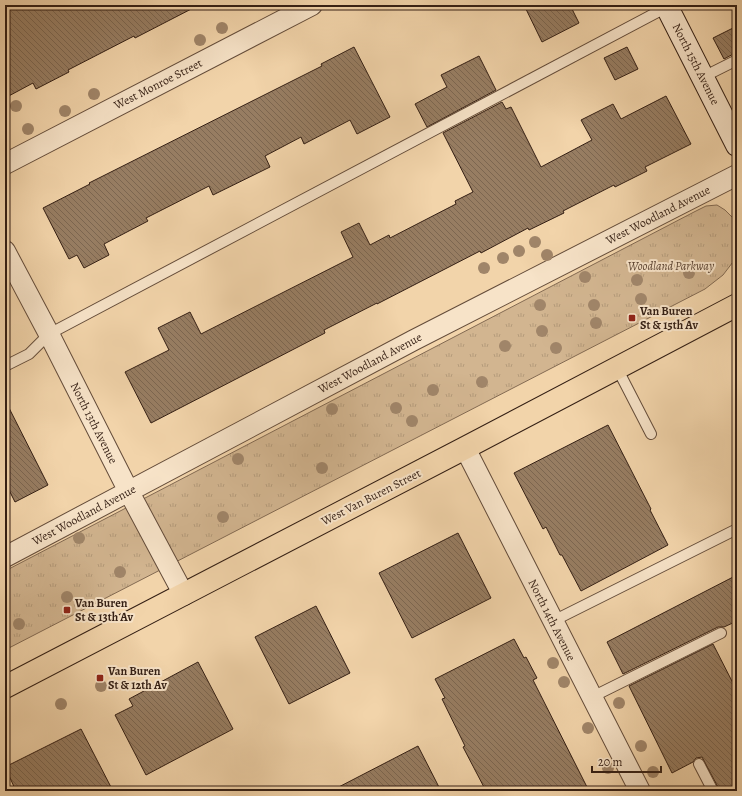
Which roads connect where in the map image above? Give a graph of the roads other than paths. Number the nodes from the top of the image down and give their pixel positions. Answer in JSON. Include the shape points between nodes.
{"nodes":[{"id":1,"x":312,"y":5,"type":"edge"},
{"id":2,"x":667,"y":6,"type":"edge"},
{"id":3,"x":737,"y":60,"type":"edge"},
{"id":4,"x":703,"y":77,"type":"junction"},
{"id":5,"x":737,"y":145,"type":"edge"},
{"id":6,"x":5,"y":164,"type":"edge"},
{"id":7,"x":737,"y":175,"type":"edge"},
{"id":8,"x":5,"y":251,"type":"edge"},
{"id":9,"x":737,"y":305,"type":"edge"},
{"id":10,"x":49,"y":334,"type":"junction"},
{"id":11,"x":5,"y":366,"type":"edge"},
{"id":12,"x":617,"y":368,"type":"junction"},
{"id":13,"x":651,"y":434,"type":"dead end"},
{"id":14,"x":465,"y":448,"type":"junction"},
{"id":15,"x":128,"y":492,"type":"junction"},
{"id":16,"x":737,"y":529,"type":"edge"},
{"id":17,"x":5,"y":557,"type":"edge"},
{"id":18,"x":184,"y":595,"type":"junction"},
{"id":19,"x":553,"y":621,"type":"junction"},
{"id":20,"x":721,"y":633,"type":"dead end"},
{"id":21,"x":5,"y":687,"type":"edge"},
{"id":22,"x":592,"y":697,"type":"junction"},
{"id":23,"x":699,"y":764,"type":"dead end"},
{"id":24,"x":640,"y":791,"type":"edge"},
{"id":25,"x":713,"y":791,"type":"edge"}],
"edges":[{"from":1,"to":6,"type":"street","name":"West Monroe Street"},
{"from":2,"to":4,"type":"street","name":"North 15th Avenue"},
{"from":2,"to":10,"type":"lane"},
{"from":3,"to":4,"type":"lane"},
{"from":4,"to":5,"type":"street","name":"North 15th Avenue"},
{"from":7,"to":15,"type":"street","name":"West Woodland Avenue","via":[[414,340]]},
{"from":8,"to":10,"type":"street","name":"North 13th Avenue"},
{"from":9,"to":12,"type":"main road","name":"West Van Buren Street"},
{"from":10,"to":11,"type":"lane","via":[[29,354]]},
{"from":10,"to":15,"type":"street","name":"North 13th Avenue"},
{"from":12,"to":13,"type":"lane"},
{"from":12,"to":14,"type":"main road","name":"West Van Buren Street"},
{"from":14,"to":18,"type":"main road","name":"West Van Buren Street"},
{"from":14,"to":19,"type":"street","name":"North 14th Avenue"},
{"from":15,"to":17,"type":"street","name":"West Woodland Avenue"},
{"from":15,"to":18,"type":"street","name":"North 13th Avenue"},
{"from":16,"to":19,"type":"lane"},
{"from":18,"to":21,"type":"main road","name":"West Van Buren Street"},
{"from":19,"to":22,"type":"street","name":"North 14th Avenue"},
{"from":20,"to":22,"type":"lane"},
{"from":22,"to":24,"type":"street","name":"North 14th Avenue"},
{"from":23,"to":25,"type":"lane"}]}
